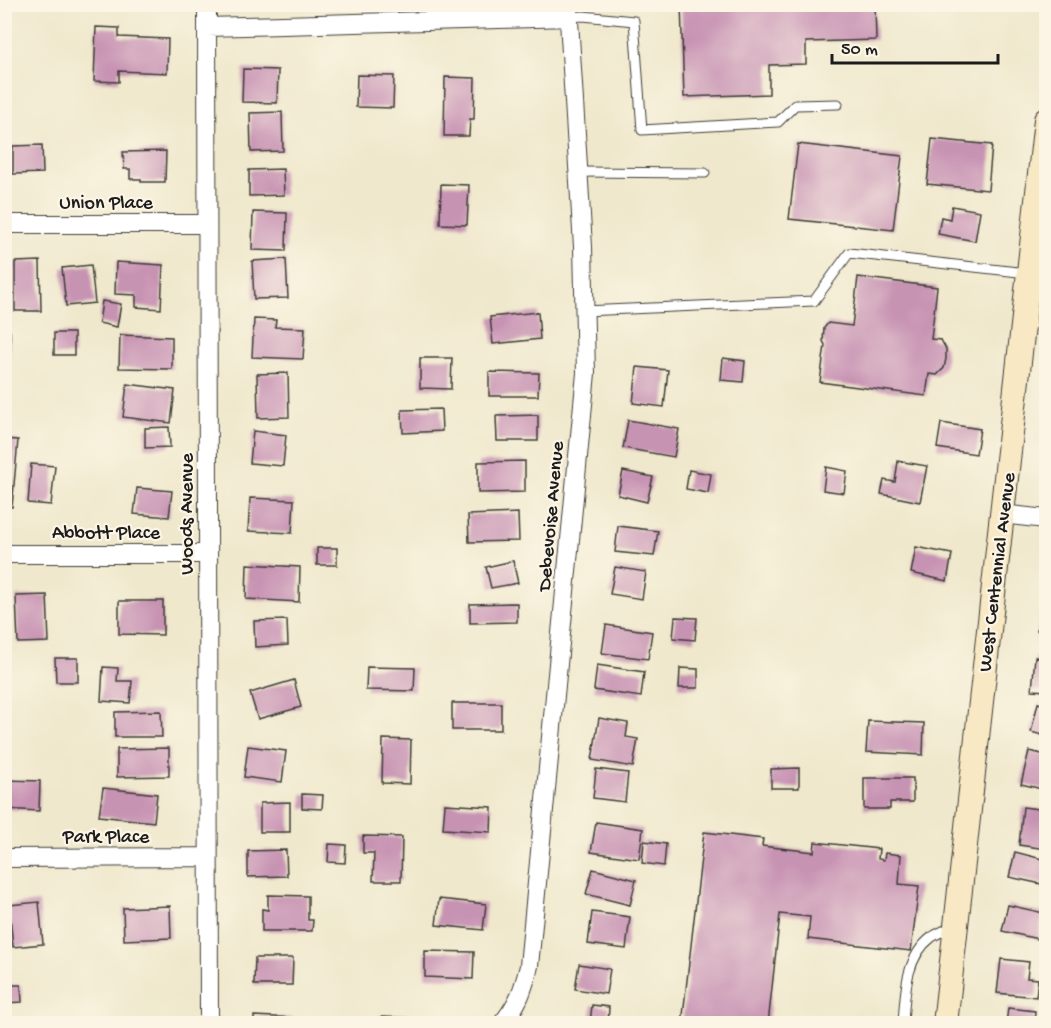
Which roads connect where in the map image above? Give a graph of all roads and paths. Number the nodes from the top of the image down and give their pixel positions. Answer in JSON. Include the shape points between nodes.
{"nodes":[{"id":1,"x":207,"y":4,"type":"edge"},
{"id":2,"x":568,"y":11,"type":"edge"},
{"id":3,"x":207,"y":27,"type":"junction"},
{"id":4,"x":838,"y":104,"type":"dead end"},
{"id":5,"x":1047,"y":120,"type":"edge"},
{"id":6,"x":578,"y":172,"type":"junction"},
{"id":7,"x":705,"y":173,"type":"dead end"},
{"id":8,"x":4,"y":224,"type":"edge"},
{"id":9,"x":207,"y":224,"type":"junction"},
{"id":10,"x":1029,"y":273,"type":"junction"},
{"id":11,"x":584,"y":311,"type":"junction"},
{"id":12,"x":1001,"y":514,"type":"junction"},
{"id":13,"x":1047,"y":519,"type":"edge"},
{"id":14,"x":4,"y":554,"type":"edge"},
{"id":15,"x":208,"y":554,"type":"junction"},
{"id":16,"x":208,"y":857,"type":"junction"},
{"id":17,"x":4,"y":858,"type":"edge"},
{"id":18,"x":956,"y":924,"type":"junction"},
{"id":19,"x":209,"y":1023,"type":"edge"},
{"id":20,"x":502,"y":1023,"type":"edge"},
{"id":21,"x":903,"y":1023,"type":"edge"},
{"id":22,"x":945,"y":1023,"type":"edge"}],
"edges":[{"from":1,"to":3,"type":"street","name":"Woods Avenue"},
{"from":2,"to":3,"type":"street"},
{"from":2,"to":4,"type":"lane","via":[[634,21],[642,130],[778,122],[795,105]]},
{"from":2,"to":6,"type":"street","name":"Debevoise Avenue"},
{"from":3,"to":9,"type":"street","name":"Woods Avenue"},
{"from":5,"to":10,"type":"main road","name":"West Centennial Avenue"},
{"from":6,"to":7,"type":"lane"},
{"from":6,"to":11,"type":"street","name":"Debevoise Avenue"},
{"from":8,"to":9,"type":"street","name":"Union Place"},
{"from":9,"to":15,"type":"street","name":"Woods Avenue"},
{"from":10,"to":11,"type":"lane","via":[[849,253],[814,301]]},
{"from":10,"to":12,"type":"main road","name":"West Centennial Avenue"},
{"from":11,"to":20,"type":"street","name":"Debevoise Avenue","via":[[586,373],[529,966],[515,1008]]},
{"from":12,"to":13,"type":"street"},
{"from":12,"to":18,"type":"main road","name":"West Centennial Avenue"},
{"from":14,"to":15,"type":"street","name":"Abbott Place"},
{"from":15,"to":16,"type":"street","name":"Woods Avenue"},
{"from":16,"to":17,"type":"street","name":"Park Place"},
{"from":16,"to":19,"type":"street","name":"Woods Avenue"},
{"from":18,"to":21,"type":"lane","via":[[932,937],[912,962]]},
{"from":18,"to":22,"type":"main road","name":"West Centennial Avenue"}]}
